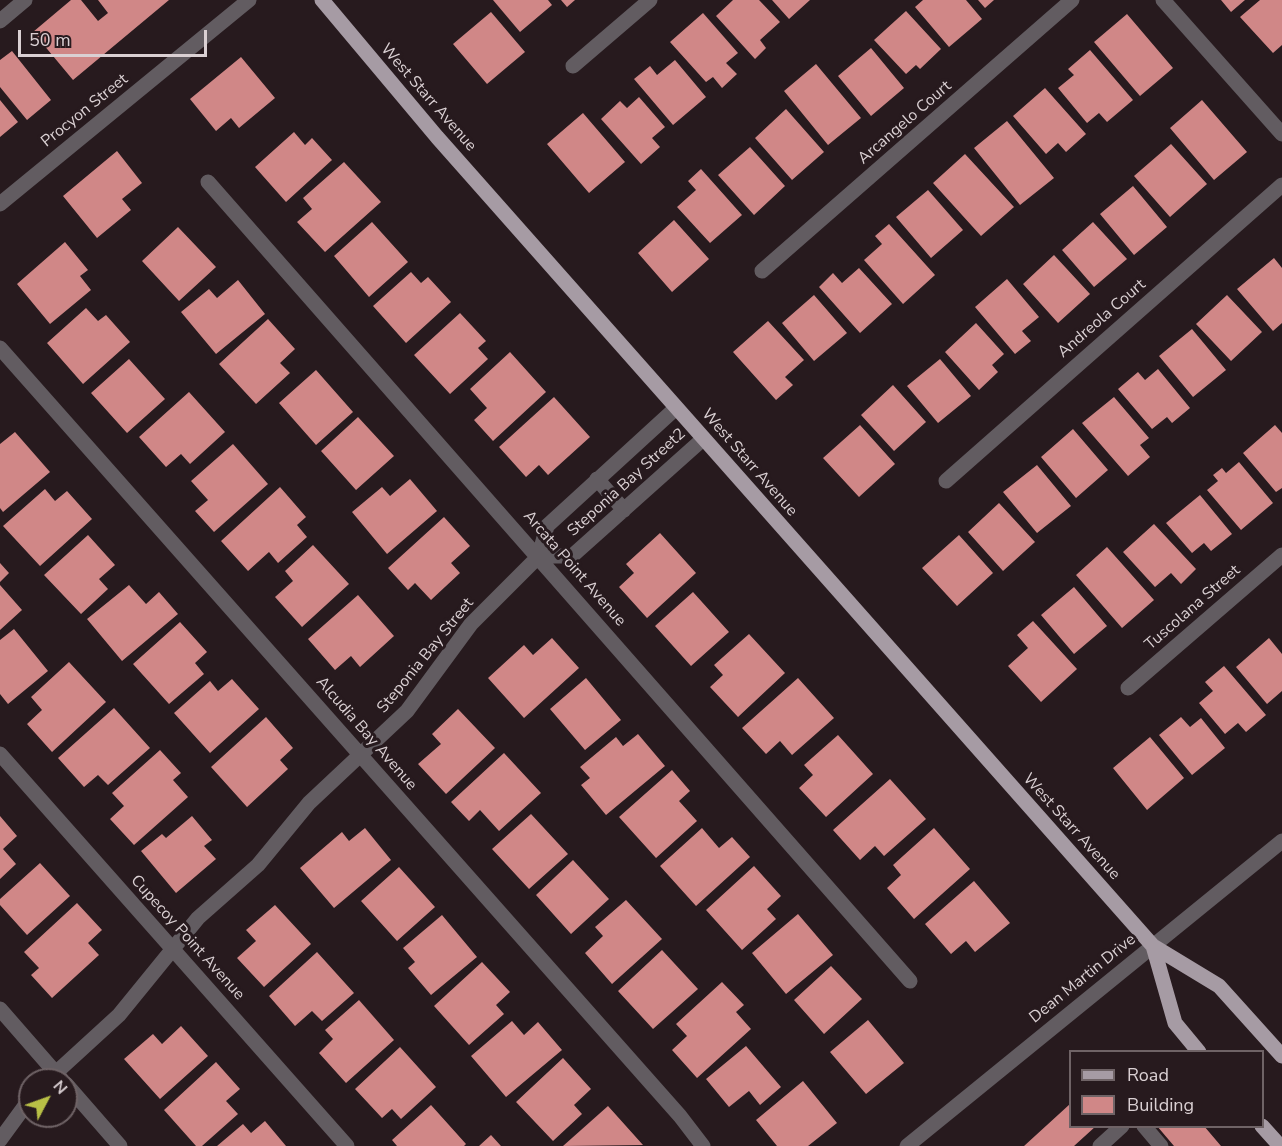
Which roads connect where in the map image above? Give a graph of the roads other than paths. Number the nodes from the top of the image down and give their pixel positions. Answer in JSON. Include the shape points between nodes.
{"nodes":[{"id":1,"x":25,"y":0,"type":"edge"},
{"id":2,"x":249,"y":0,"type":"edge"},
{"id":3,"x":322,"y":0,"type":"edge"},
{"id":4,"x":650,"y":0,"type":"edge"},
{"id":5,"x":1072,"y":0,"type":"edge"},
{"id":6,"x":1163,"y":0,"type":"edge"},
{"id":7,"x":0,"y":21,"type":"edge"},
{"id":8,"x":573,"y":66,"type":"dead end"},
{"id":9,"x":1282,"y":134,"type":"edge"},
{"id":10,"x":208,"y":182,"type":"dead end"},
{"id":11,"x":1282,"y":185,"type":"edge"},
{"id":12,"x":0,"y":204,"type":"edge"},
{"id":13,"x":762,"y":272,"type":"dead end"},
{"id":14,"x":0,"y":348,"type":"edge"},
{"id":15,"x":676,"y":408,"type":"junction"},
{"id":16,"x":703,"y":439,"type":"junction"},
{"id":17,"x":597,"y":479,"type":"junction"},
{"id":18,"x":946,"y":481,"type":"dead end"},
{"id":19,"x":624,"y":510,"type":"junction"},
{"id":20,"x":1282,"y":555,"type":"edge"},
{"id":21,"x":539,"y":556,"type":"junction"},
{"id":22,"x":1128,"y":688,"type":"dead end"},
{"id":23,"x":0,"y":754,"type":"edge"},
{"id":24,"x":362,"y":756,"type":"junction"},
{"id":25,"x":1282,"y":841,"type":"edge"},
{"id":26,"x":1153,"y":946,"type":"junction"},
{"id":27,"x":172,"y":948,"type":"junction"},
{"id":28,"x":910,"y":981,"type":"dead end"},
{"id":29,"x":0,"y":1009,"type":"edge"},
{"id":30,"x":1197,"y":1050,"type":"edge"},
{"id":31,"x":1282,"y":1056,"type":"edge"},
{"id":32,"x":47,"y":1068,"type":"edge"},
{"id":33,"x":65,"y":1068,"type":"edge"},
{"id":34,"x":78,"y":1098,"type":"edge"},
{"id":35,"x":18,"y":1115,"type":"edge"},
{"id":36,"x":1264,"y":1127,"type":"edge"},
{"id":37,"x":1120,"y":1128,"type":"edge"},
{"id":38,"x":1146,"y":1128,"type":"edge"},
{"id":39,"x":0,"y":1140,"type":"edge"},
{"id":40,"x":120,"y":1146,"type":"edge"},
{"id":41,"x":347,"y":1146,"type":"edge"},
{"id":42,"x":703,"y":1146,"type":"edge"},
{"id":43,"x":907,"y":1146,"type":"edge"},
{"id":44,"x":1100,"y":1146,"type":"edge"},
{"id":45,"x":1161,"y":1146,"type":"edge"},
{"id":46,"x":1280,"y":1146,"type":"edge"}],
"edges":[{"from":1,"to":7,"type":"street"},
{"from":2,"to":12,"type":"street","name":"Procyon Street"},
{"from":3,"to":15,"type":"main road","name":"West Starr Avenue"},
{"from":4,"to":8,"type":"street"},
{"from":5,"to":13,"type":"street","name":"Arcangelo Court"},
{"from":6,"to":9,"type":"street"},
{"from":10,"to":21,"type":"street","name":"Arcata Point Avenue"},
{"from":11,"to":18,"type":"street","name":"Andreola Court"},
{"from":14,"to":24,"type":"street","name":"Alcudia Bay Avenue"},
{"from":15,"to":16,"type":"main road","name":"West Starr Avenue"},
{"from":15,"to":17,"type":"street"},
{"from":16,"to":19,"type":"street","name":"Steponia Bay Street2"},
{"from":16,"to":26,"type":"main road","name":"West Starr Avenue"},
{"from":17,"to":19,"type":"street"},
{"from":17,"to":21,"type":"street","via":[[547,526]]},
{"from":19,"to":21,"type":"street","name":"Steponia Bay Street2","via":[[572,556]]},
{"from":20,"to":22,"type":"street","name":"Tuscolana Street"},
{"from":21,"to":24,"type":"street","name":"Steponia Bay Street","via":[[471,624],[407,711]]},
{"from":21,"to":28,"type":"street","name":"Arcata Point Avenue"},
{"from":23,"to":27,"type":"street","name":"Cupecoy Point Avenue"},
{"from":24,"to":27,"type":"street","name":"Steponia Bay Street","via":[[309,803],[258,865],[198,918]]},
{"from":24,"to":42,"type":"street","name":"Alcudia Bay Avenue"},
{"from":25,"to":26,"type":"street","name":"Dean Martin Drive"},
{"from":26,"to":30,"type":"main road","name":"West Starr Avenue","via":[[1175,1023]]},
{"from":26,"to":31,"type":"main road","name":"West Starr Avenue","via":[[1219,986]]},
{"from":26,"to":43,"type":"street","name":"Dean Martin Drive"},
{"from":27,"to":33,"type":"street","name":"Steponia Bay Street","via":[[119,1015]]},
{"from":27,"to":41,"type":"street","name":"Cupecoy Point Avenue"},
{"from":29,"to":32,"type":"street"},
{"from":34,"to":40,"type":"street"},
{"from":35,"to":39,"type":"street"},
{"from":36,"to":46,"type":"main road"},
{"from":37,"to":44,"type":"street"},
{"from":38,"to":45,"type":"street"}]}
